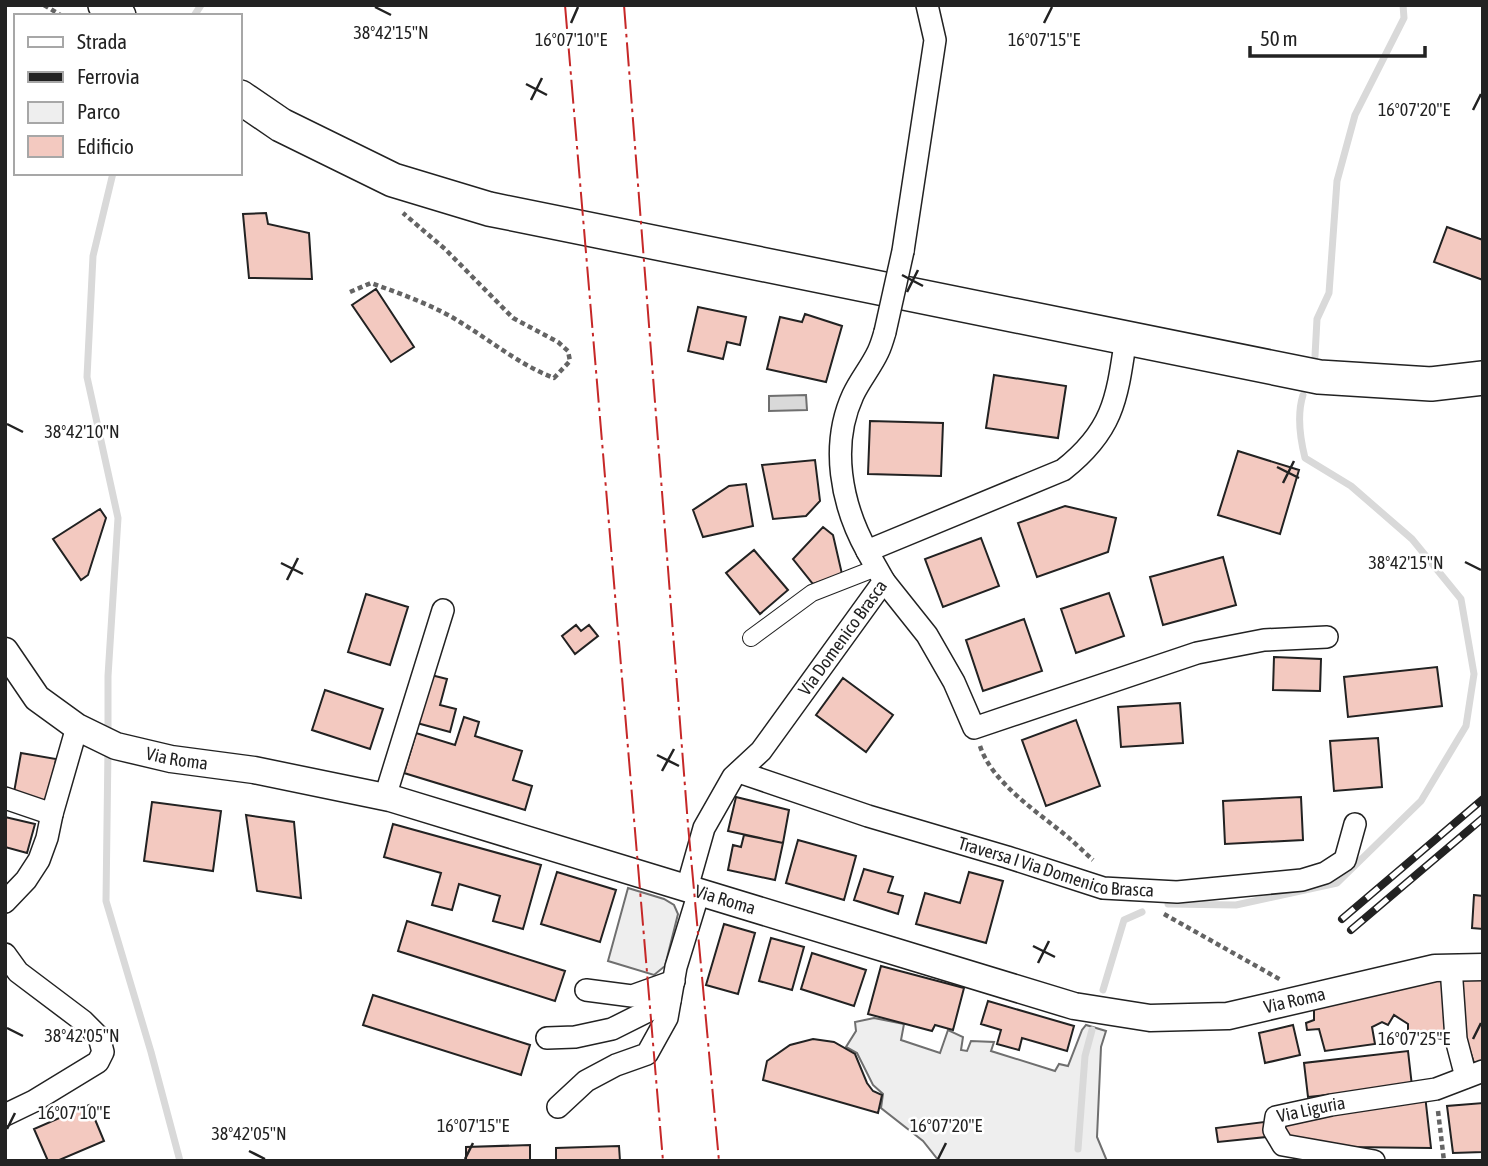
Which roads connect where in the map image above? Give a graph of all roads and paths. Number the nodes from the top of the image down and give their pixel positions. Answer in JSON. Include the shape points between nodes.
{"nodes":[{"id":1,"x":927,"y":5,"type":"edge"},
{"id":2,"x":242,"y":98,"type":"edge"},
{"id":3,"x":393,"y":180,"type":"junction"},
{"id":4,"x":350,"y":292,"type":"dead end"},
{"id":5,"x":1126,"y":337,"type":"junction"},
{"id":6,"x":1483,"y":378,"type":"edge"},
{"id":7,"x":876,"y":567,"type":"junction"},
{"id":8,"x":443,"y":610,"type":"dead end"},
{"id":9,"x":1328,"y":637,"type":"dead end"},
{"id":10,"x":751,"y":638,"type":"dead end"},
{"id":11,"x":5,"y":651,"type":"edge"},
{"id":12,"x":974,"y":728,"type":"junction"},
{"id":13,"x":95,"y":735,"type":"junction"},
{"id":14,"x":738,"y":772,"type":"junction"},
{"id":15,"x":384,"y":797,"type":"junction"},
{"id":16,"x":5,"y":798,"type":"edge"},
{"id":17,"x":52,"y":814,"type":"junction"},
{"id":18,"x":1355,"y":824,"type":"dead end"},
{"id":19,"x":1123,"y":889,"type":"junction"},
{"id":20,"x":693,"y":890,"type":"junction"},
{"id":21,"x":5,"y":902,"type":"edge"},
{"id":22,"x":1162,"y":913,"type":"dead end"},
{"id":23,"x":5,"y":954,"type":"edge"},
{"id":24,"x":1451,"y":967,"type":"junction"},
{"id":25,"x":1483,"y":967,"type":"edge"},
{"id":26,"x":1286,"y":983,"type":"dead end"},
{"id":27,"x":586,"y":990,"type":"dead end"},
{"id":28,"x":672,"y":990,"type":"junction"},
{"id":29,"x":547,"y":1038,"type":"dead end"},
{"id":30,"x":1474,"y":1074,"type":"edge"},
{"id":31,"x":1436,"y":1089,"type":"junction"},
{"id":32,"x":558,"y":1107,"type":"dead end"},
{"id":33,"x":5,"y":1115,"type":"edge"},
{"id":34,"x":1374,"y":1161,"type":"edge"},
{"id":35,"x":1444,"y":1161,"type":"edge"}],
"edges":[{"from":1,"to":7,"type":"street","bridge":true,"via":[[935,40],[903,251],[885,332],[852,396],[840,459],[847,505]]},
{"from":2,"to":3,"type":"main road","via":[[281,125]]},
{"from":3,"to":4,"type":"path","via":[[388,195],[408,218],[513,318],[558,342],[568,351],[570,361],[554,378],[458,320],[411,298],[371,283]]},
{"from":3,"to":5,"type":"main road","via":[[489,209]]},
{"from":5,"to":6,"type":"main road","via":[[1319,377],[1431,384]]},
{"from":5,"to":7,"type":"street","name":"Via Domenico Brasca","via":[[1110,416],[1078,458]]},
{"from":7,"to":10,"type":"street","via":[[812,593]]},
{"from":7,"to":12,"type":"street","via":[[926,635]]},
{"from":7,"to":14,"type":"street","name":"Via Domenico Brasca","via":[[761,751]]},
{"from":8,"to":15,"type":"street"},
{"from":9,"to":12,"type":"street","via":[[1264,640],[1197,653]]},
{"from":11,"to":13,"type":"street","name":"Via Roma","via":[[37,698]]},
{"from":12,"to":19,"type":"path","via":[[984,757],[1012,791]]},
{"from":13,"to":15,"type":"street","name":"Via Roma","via":[[172,759],[254,769]]},
{"from":13,"to":17,"type":"street"},
{"from":14,"to":19,"type":"street","name":"Traversa I Via Domenico Brasca","via":[[1103,888]]},
{"from":14,"to":20,"type":"street","name":"Via Domenico Brasca","via":[[704,828]]},
{"from":15,"to":20,"type":"street","name":"Via Roma"},
{"from":16,"to":17,"type":"street"},
{"from":17,"to":21,"type":"street","via":[[40,860]]},
{"from":18,"to":19,"type":"street","name":"Traversa I Via Domenico Brasca","via":[[1345,860],[1302,880],[1177,892]]},
{"from":20,"to":24,"type":"street","name":"Via Roma","via":[[1074,1006],[1150,1018],[1228,1016]]},
{"from":20,"to":28,"type":"street","name":"Via Domenico Brasca"},
{"from":22,"to":26,"type":"path"},
{"from":23,"to":33,"type":"street","via":[[18,972],[83,1021],[99,1037],[103,1052],[98,1062]]},
{"from":24,"to":25,"type":"street","name":"Via Roma"},
{"from":24,"to":30,"type":"street","via":[[1456,1039]]},
{"from":27,"to":28,"type":"street","via":[[632,996]]},
{"from":28,"to":29,"type":"street","via":[[612,1030]]},
{"from":28,"to":32,"type":"street","name":"Via Domenico Brasca","via":[[667,1018],[647,1054],[586,1081]]},
{"from":30,"to":31,"type":"street","name":"Via Liguria"},
{"from":31,"to":34,"type":"street","name":"Via Liguria","via":[[1276,1117],[1274,1130],[1283,1145]]},
{"from":31,"to":35,"type":"path"}]}
